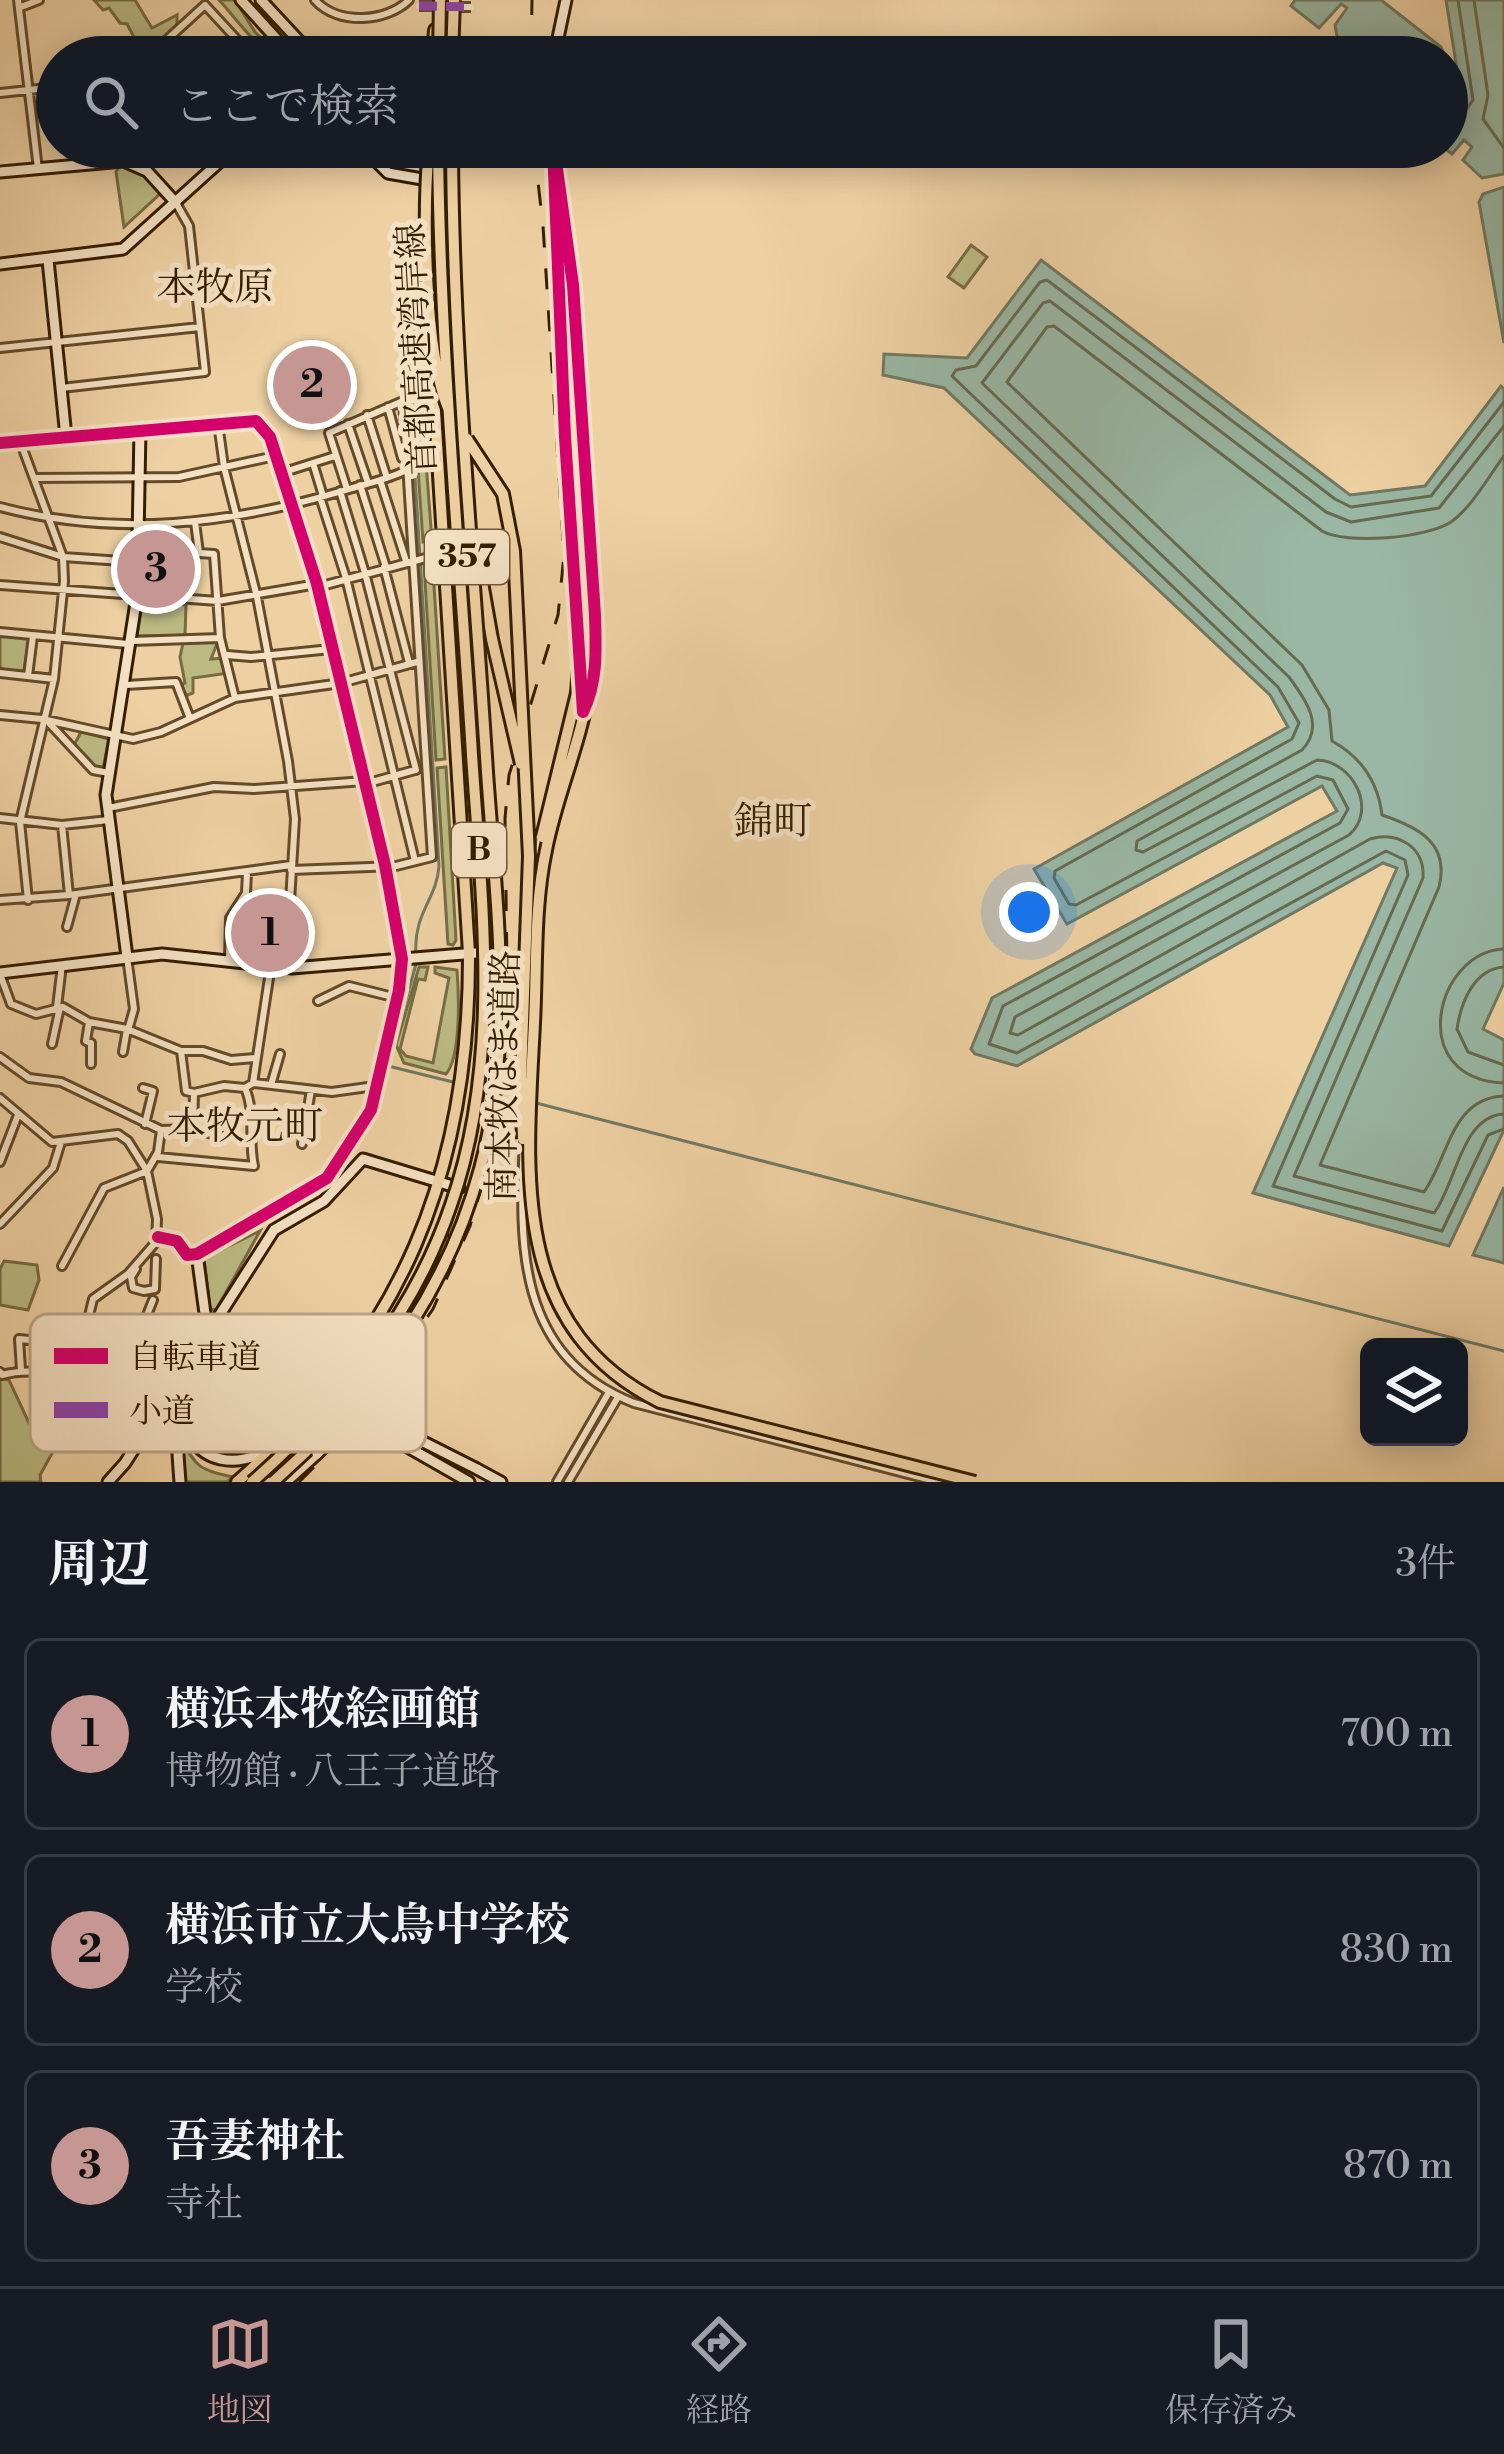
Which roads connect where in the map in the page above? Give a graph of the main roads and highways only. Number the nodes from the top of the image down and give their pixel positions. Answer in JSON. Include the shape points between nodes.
{"nodes":[{"id":1,"x":439,"y":0,"type":"edge"},
{"id":2,"x":461,"y":2,"type":"edge"},
{"id":3,"x":437,"y":36,"type":"edge"},
{"id":4,"x":439,"y":36,"type":"edge"},
{"id":5,"x":455,"y":36,"type":"edge"},
{"id":6,"x":426,"y":168,"type":"edge"},
{"id":7,"x":428,"y":168,"type":"edge"},
{"id":8,"x":445,"y":168,"type":"edge"},
{"id":9,"x":445,"y":168,"type":"edge"},
{"id":10,"x":446,"y":168,"type":"edge"},
{"id":11,"x":556,"y":168,"type":"edge"},
{"id":12,"x":575,"y":455,"type":"junction"},
{"id":13,"x":470,"y":522,"type":"junction"},
{"id":14,"x":536,"y":982,"type":"junction"},
{"id":15,"x":528,"y":1196,"type":"junction"},
{"id":16,"x":382,"y":1314,"type":"edge"},
{"id":17,"x":400,"y":1314,"type":"edge"},
{"id":18,"x":409,"y":1314,"type":"edge"},
{"id":19,"x":419,"y":1314,"type":"edge"},
{"id":20,"x":268,"y":1452,"type":"edge"},
{"id":21,"x":283,"y":1452,"type":"edge"},
{"id":22,"x":307,"y":1452,"type":"edge"},
{"id":23,"x":308,"y":1452,"type":"edge"},
{"id":24,"x":237,"y":1482,"type":"edge"},
{"id":25,"x":252,"y":1482,"type":"edge"},
{"id":26,"x":279,"y":1482,"type":"edge"},
{"id":27,"x":963,"y":1482,"type":"edge"},
{"id":28,"x":975,"y":1482,"type":"edge"}],
"edges":[{"from":1,"to":3,"type":"highway"},
{"from":1,"to":4,"type":"highway","bridge":true},
{"from":2,"to":5,"type":"highway","bridge":true},
{"from":6,"to":16,"type":"highway","number":"357","via":[[469,953],[465,1063],[438,1181]]},
{"from":7,"to":15,"type":"highway","bridge":true,"via":[[438,381],[503,494],[514,551],[530,856],[521,1076]]},
{"from":8,"to":18,"type":"highway","number":"357","via":[[493,952],[488,1060],[459,1188]]},
{"from":9,"to":17,"type":"highway","name":"首都高速湾岸線","number":"B","bridge":true,"via":[[447,349],[484,1008],[478,1099],[453,1202]]},
{"from":10,"to":13,"type":"highway","name":"首都高速湾岸線","number":"B","bridge":true},
{"from":11,"to":12,"type":"highway","name":"南本牧はま道路"},
{"from":12,"to":14,"type":"highway","name":"南本牧はま道路","bridge":true,"via":[[592,658],[579,739],[544,856]]},
{"from":12,"to":15,"type":"highway","name":"南本牧はま道路","bridge":true,"via":[[580,658],[538,862]]},
{"from":13,"to":14,"type":"highway","bridge":true,"via":[[522,770]]},
{"from":13,"to":19,"type":"highway","name":"首都高速湾岸線","number":"B","bridge":true,"via":[[499,947],[497,1066],[488,1135],[456,1240]]},
{"from":14,"to":28,"type":"highway","name":"南本牧はま道路","bridge":true,"via":[[536,1241],[554,1298],[589,1349],[674,1407]]},
{"from":15,"to":27,"type":"highway","name":"南本牧はま道路","bridge":true,"via":[[538,1265],[557,1310],[586,1352],[629,1387],[697,1417]]},
{"from":20,"to":24,"type":"highway","number":"357"},
{"from":21,"to":25,"type":"highway","name":"首都高速湾岸線","number":"B","bridge":true},
{"from":22,"to":26,"type":"highway","number":"357"},
{"from":23,"to":26,"type":"highway","name":"首都高速湾岸線","number":"B","bridge":true}]}
